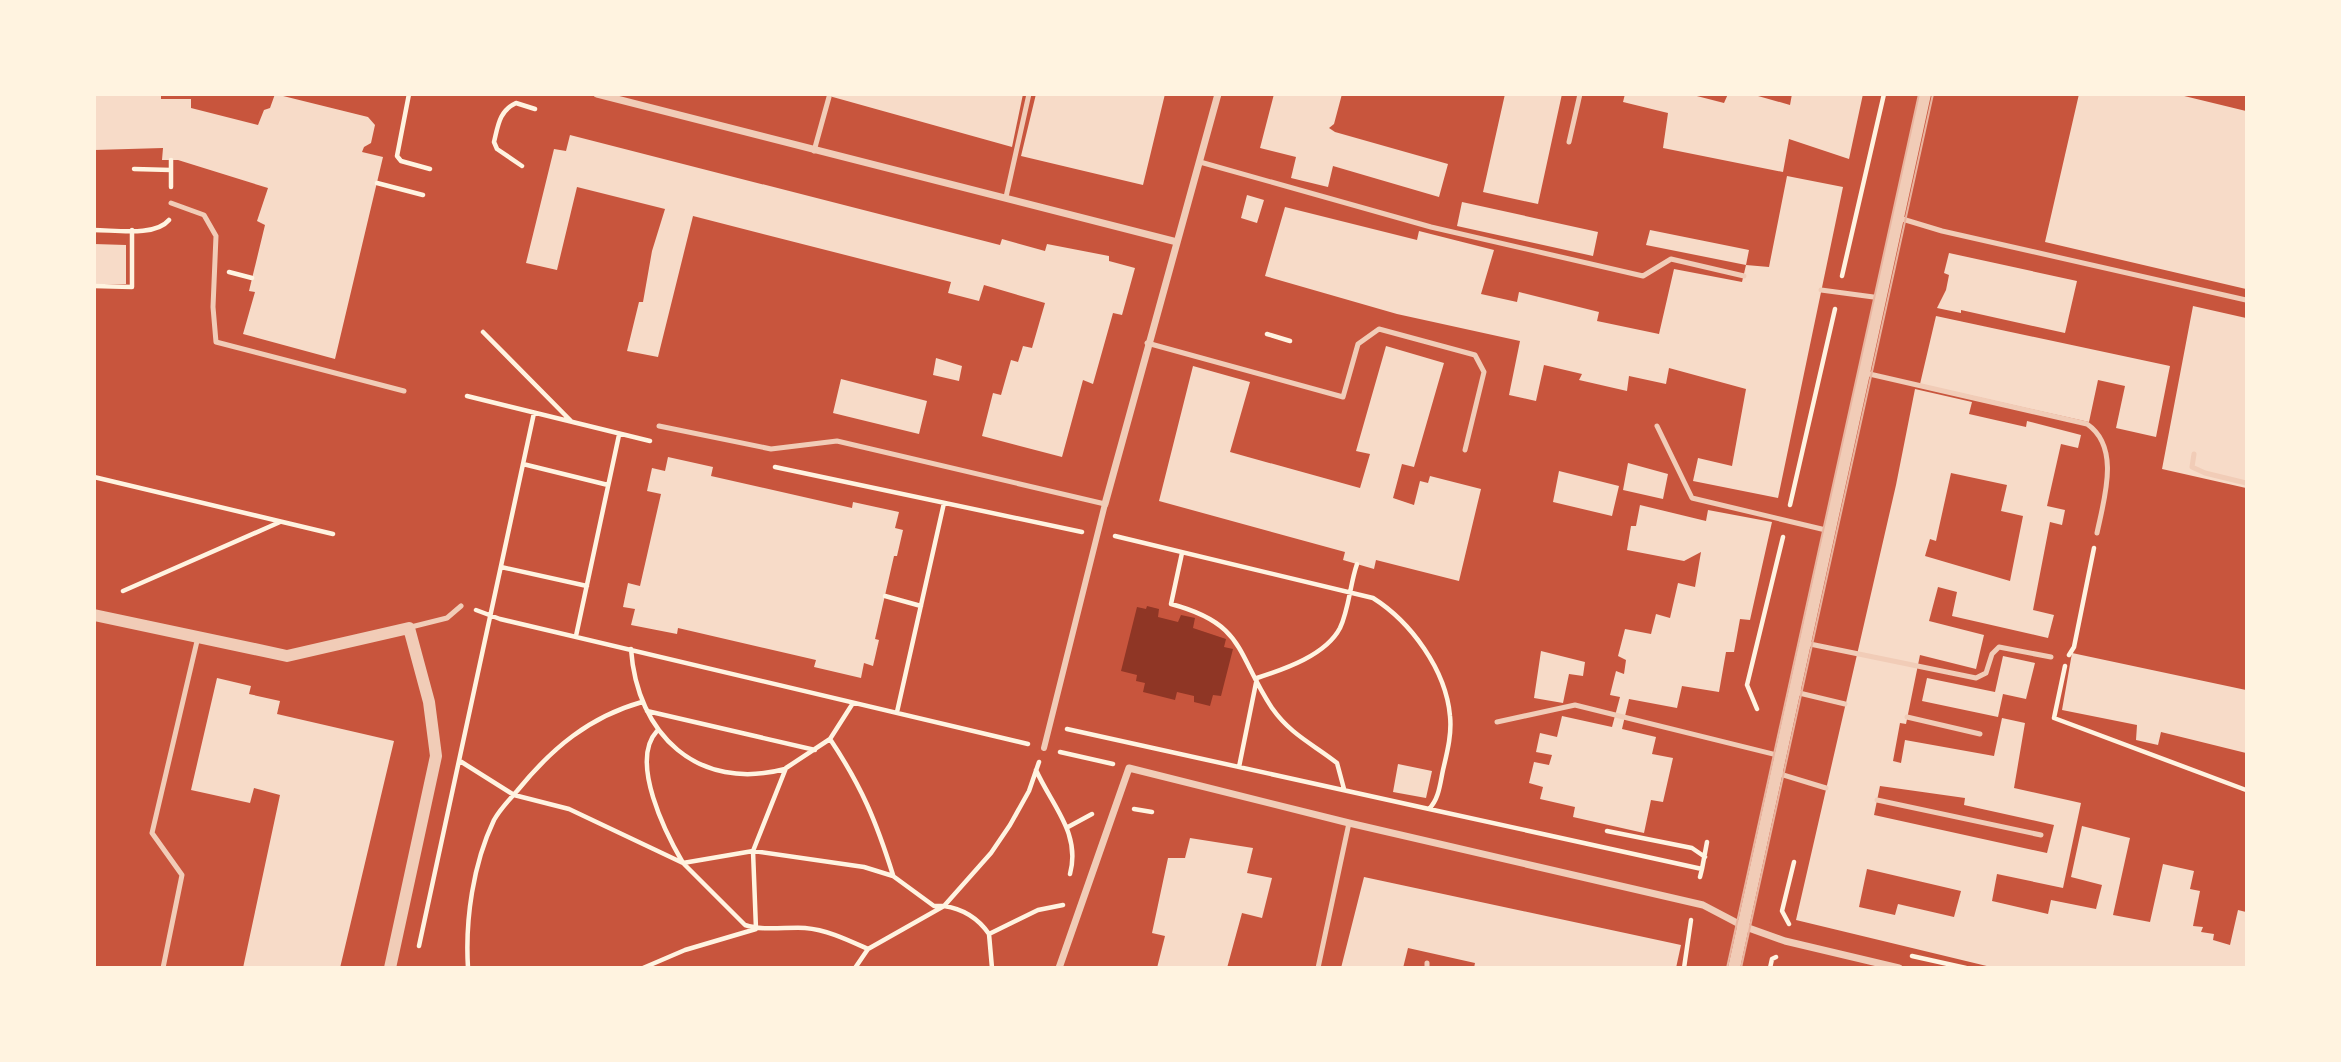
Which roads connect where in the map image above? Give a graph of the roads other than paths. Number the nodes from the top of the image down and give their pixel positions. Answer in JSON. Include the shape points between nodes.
{"nodes":[{"id":1,"x":597,"y":94,"type":"edge"},
{"id":2,"x":1029,"y":94,"type":"edge"},
{"id":3,"x":1217,"y":94,"type":"edge"},
{"id":4,"x":1580,"y":94,"type":"edge"},
{"id":5,"x":1925,"y":94,"type":"edge"},
{"id":6,"x":829,"y":97,"type":"dead end"},
{"id":7,"x":1569,"y":142,"type":"dead end"},
{"id":8,"x":814,"y":151,"type":"junction"},
{"id":9,"x":1200,"y":162,"type":"junction"},
{"id":10,"x":1006,"y":197,"type":"junction"},
{"id":11,"x":171,"y":204,"type":"dead end"},
{"id":12,"x":1899,"y":218,"type":"junction"},
{"id":13,"x":1177,"y":242,"type":"junction"},
{"id":14,"x":1744,"y":276,"type":"dead end"},
{"id":15,"x":1821,"y":290,"type":"dead end"},
{"id":16,"x":1881,"y":298,"type":"junction"},
{"id":17,"x":2246,"y":300,"type":"edge"},
{"id":18,"x":1147,"y":343,"type":"junction"},
{"id":19,"x":1865,"y":373,"type":"junction"},
{"id":20,"x":404,"y":391,"type":"dead end"},
{"id":21,"x":659,"y":426,"type":"dead end"},
{"id":22,"x":1657,"y":426,"type":"dead end"},
{"id":23,"x":1465,"y":450,"type":"dead end"},
{"id":24,"x":2194,"y":454,"type":"dead end"},
{"id":25,"x":2246,"y":483,"type":"edge"},
{"id":26,"x":1105,"y":504,"type":"junction"},
{"id":27,"x":1830,"y":531,"type":"junction"},
{"id":28,"x":2097,"y":533,"type":"road end"},
{"id":29,"x":461,"y":606,"type":"road end"},
{"id":30,"x":94,"y":615,"type":"edge"},
{"id":31,"x":409,"y":628,"type":"junction"},
{"id":32,"x":198,"y":637,"type":"junction"},
{"id":33,"x":1805,"y":643,"type":"junction"},
{"id":34,"x":2051,"y":657,"type":"dead end"},
{"id":35,"x":1795,"y":692,"type":"junction"},
{"id":36,"x":1845,"y":704,"type":"dead end"},
{"id":37,"x":1908,"y":717,"type":"dead end"},
{"id":38,"x":1497,"y":722,"type":"dead end"},
{"id":39,"x":1980,"y":734,"type":"dead end"},
{"id":40,"x":1044,"y":748,"type":"road end"},
{"id":41,"x":1781,"y":756,"type":"junction"},
{"id":42,"x":1777,"y":773,"type":"junction"},
{"id":43,"x":1826,"y":788,"type":"dead end"},
{"id":44,"x":1877,"y":800,"type":"dead end"},
{"id":45,"x":1349,"y":823,"type":"junction"},
{"id":46,"x":2041,"y":835,"type":"dead end"},
{"id":47,"x":1743,"y":926,"type":"junction"},
{"id":48,"x":163,"y":968,"type":"edge"},
{"id":49,"x":390,"y":968,"type":"edge"},
{"id":50,"x":1059,"y":968,"type":"edge"},
{"id":51,"x":1318,"y":968,"type":"edge"},
{"id":52,"x":1734,"y":968,"type":"edge"},
{"id":53,"x":1899,"y":968,"type":"edge"}],
"edges":[{"from":1,"to":8,"type":"street"},
{"from":2,"to":10,"type":"lane"},
{"from":3,"to":9,"type":"street"},
{"from":4,"to":7,"type":"lane"},
{"from":5,"to":12,"type":"street"},
{"from":6,"to":8,"type":"lane"},
{"from":8,"to":10,"type":"street"},
{"from":9,"to":13,"type":"street"},
{"from":9,"to":14,"type":"lane","via":[[1431,227],[1643,276],[1671,259]]},
{"from":10,"to":13,"type":"street"},
{"from":11,"to":20,"type":"lane","via":[[204,215],[216,236],[216,342]]},
{"from":12,"to":16,"type":"street"},
{"from":12,"to":17,"type":"lane"},
{"from":13,"to":18,"type":"street"},
{"from":15,"to":16,"type":"lane"},
{"from":16,"to":19,"type":"street"},
{"from":18,"to":23,"type":"lane","via":[[1343,397],[1358,344],[1379,329],[1475,355],[1484,372]]},
{"from":18,"to":26,"type":"street"},
{"from":19,"to":27,"type":"street"},
{"from":19,"to":28,"type":"lane","via":[[2087,424],[2105,445],[2107,466]]},
{"from":21,"to":26,"type":"lane","via":[[771,449],[837,441]]},
{"from":22,"to":27,"type":"lane","via":[[1692,498]]},
{"from":24,"to":25,"type":"lane","via":[[2192,467]]},
{"from":26,"to":40,"type":"street"},
{"from":27,"to":33,"type":"street"},
{"from":29,"to":31,"type":"lane","via":[[447,618]]},
{"from":30,"to":32,"type":"street"},
{"from":31,"to":32,"type":"street","via":[[287,656]]},
{"from":31,"to":49,"type":"street","via":[[429,702],[436,755]]},
{"from":32,"to":48,"type":"lane","via":[[152,833],[182,875]]},
{"from":33,"to":34,"type":"lane","via":[[1976,678],[1986,673],[1999,647]]},
{"from":33,"to":35,"type":"street"},
{"from":35,"to":36,"type":"lane"},
{"from":35,"to":41,"type":"street"},
{"from":37,"to":39,"type":"lane"},
{"from":38,"to":41,"type":"lane","via":[[1575,705]]},
{"from":41,"to":42,"type":"street"},
{"from":42,"to":43,"type":"lane"},
{"from":42,"to":47,"type":"street"},
{"from":44,"to":46,"type":"lane"},
{"from":45,"to":47,"type":"street","via":[[1703,905]]},
{"from":45,"to":50,"type":"street","via":[[1129,768]]},
{"from":45,"to":51,"type":"lane"},
{"from":47,"to":52,"type":"street"},
{"from":47,"to":53,"type":"street","via":[[1785,941]]}]}
